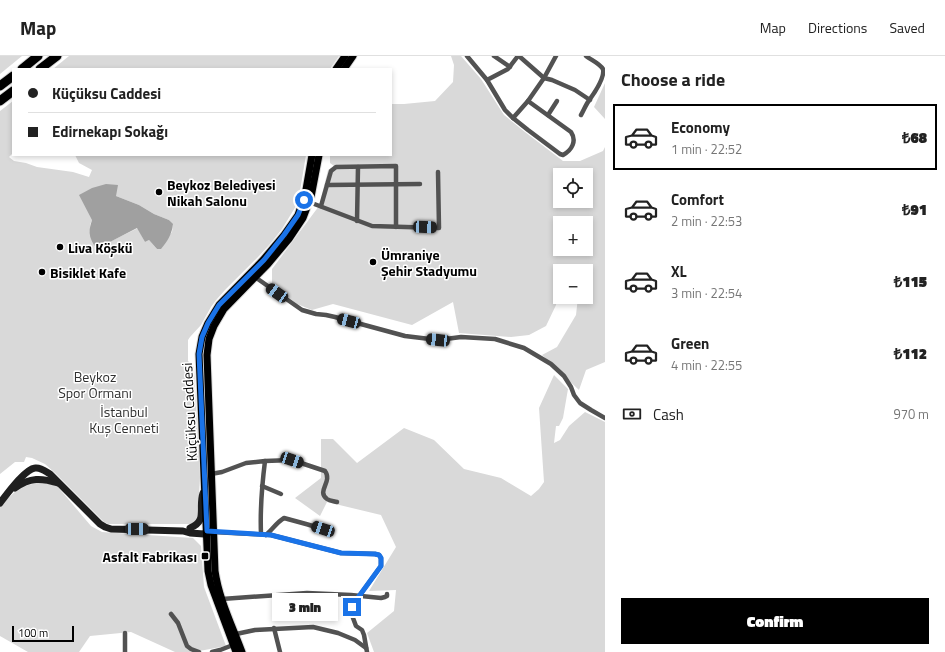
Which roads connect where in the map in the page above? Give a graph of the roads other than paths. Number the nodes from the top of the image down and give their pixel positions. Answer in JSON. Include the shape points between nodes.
{"nodes":[{"id":1,"x":38,"y":56,"type":"edge"},
{"id":2,"x":57,"y":56,"type":"edge"},
{"id":3,"x":345,"y":56,"type":"edge"},
{"id":4,"x":353,"y":56,"type":"edge"},
{"id":5,"x":467,"y":56,"type":"edge"},
{"id":6,"x":494,"y":56,"type":"edge"},
{"id":7,"x":519,"y":56,"type":"edge"},
{"id":8,"x":556,"y":56,"type":"edge"},
{"id":9,"x":586,"y":56,"type":"edge"},
{"id":10,"x":510,"y":67,"type":"junction"},
{"id":11,"x":23,"y":68,"type":"edge"},
{"id":12,"x":41,"y":68,"type":"edge"},
{"id":13,"x":337,"y":68,"type":"edge"},
{"id":14,"x":345,"y":68,"type":"edge"},
{"id":15,"x":12,"y":77,"type":"edge"},
{"id":16,"x":544,"y":78,"type":"junction"},
{"id":17,"x":487,"y":80,"type":"junction"},
{"id":18,"x":0,"y":86,"type":"edge"},
{"id":19,"x":12,"y":92,"type":"edge"},
{"id":20,"x":590,"y":100,"type":"junction"},
{"id":21,"x":0,"y":101,"type":"edge"},
{"id":22,"x":528,"y":101,"type":"junction"},
{"id":23,"x":557,"y":101,"type":"dead end"},
{"id":24,"x":548,"y":115,"type":"junction"},
{"id":25,"x":581,"y":115,"type":"dead end"},
{"id":26,"x":513,"y":118,"type":"junction"},
{"id":27,"x":312,"y":156,"type":"edge"},
{"id":28,"x":319,"y":156,"type":"edge"},
{"id":29,"x":358,"y":167,"type":"junction"},
{"id":30,"x":438,"y":172,"type":"dead end"},
{"id":31,"x":396,"y":184,"type":"junction"},
{"id":32,"x":420,"y":184,"type":"dead end"},
{"id":33,"x":327,"y":185,"type":"junction"},
{"id":34,"x":358,"y":185,"type":"junction"},
{"id":35,"x":306,"y":201,"type":"junction"},
{"id":36,"x":321,"y":206,"type":"junction"},
{"id":37,"x":357,"y":221,"type":"junction"},
{"id":38,"x":396,"y":227,"type":"junction"},
{"id":39,"x":253,"y":275,"type":"junction"},
{"id":40,"x":605,"y":418,"type":"edge"},
{"id":41,"x":207,"y":449,"type":"junction"},
{"id":42,"x":265,"y":461,"type":"junction"},
{"id":43,"x":36,"y":468,"type":"junction"},
{"id":44,"x":211,"y":474,"type":"junction"},
{"id":45,"x":37,"y":479,"type":"junction"},
{"id":46,"x":60,"y":484,"type":"junction"},
{"id":47,"x":262,"y":486,"type":"junction"},
{"id":48,"x":205,"y":487,"type":"junction"},
{"id":49,"x":9,"y":493,"type":"junction"},
{"id":50,"x":281,"y":494,"type":"dead end"},
{"id":51,"x":337,"y":502,"type":"dead end"},
{"id":52,"x":0,"y":503,"type":"edge"},
{"id":53,"x":323,"y":529,"type":"dead end"},
{"id":54,"x":188,"y":531,"type":"junction"},
{"id":55,"x":210,"y":532,"type":"junction"},
{"id":56,"x":263,"y":534,"type":"junction"},
{"id":57,"x":208,"y":547,"type":"junction"},
{"id":58,"x":387,"y":594,"type":"dead end"},
{"id":59,"x":359,"y":596,"type":"junction"},
{"id":60,"x":222,"y":600,"type":"junction"},
{"id":61,"x":171,"y":614,"type":"dead end"},
{"id":62,"x":274,"y":628,"type":"junction"},
{"id":63,"x":125,"y":632,"type":"dead end"},
{"id":64,"x":233,"y":636,"type":"junction"},
{"id":65,"x":236,"y":647,"type":"edge"},
{"id":66,"x":366,"y":650,"type":"edge"},
{"id":67,"x":125,"y":652,"type":"edge"},
{"id":68,"x":199,"y":652,"type":"edge"},
{"id":69,"x":212,"y":652,"type":"edge"},
{"id":70,"x":242,"y":652,"type":"edge"},
{"id":71,"x":280,"y":652,"type":"edge"}],
"edges":[{"from":1,"to":11,"type":"highway"},
{"from":2,"to":12,"type":"highway"},
{"from":3,"to":13,"type":"main road"},
{"from":4,"to":14,"type":"main road"},
{"from":5,"to":17,"type":"street"},
{"from":6,"to":10,"type":"street"},
{"from":7,"to":10,"type":"street"},
{"from":7,"to":16,"type":"street"},
{"from":8,"to":16,"type":"street"},
{"from":9,"to":20,"type":"street","via":[[597,63],[605,73],[598,91]]},
{"from":10,"to":17,"type":"street"},
{"from":15,"to":18,"type":"highway"},
{"from":16,"to":20,"type":"street","via":[[575,90]]},
{"from":16,"to":22,"type":"street"},
{"from":17,"to":26,"type":"street","via":[[505,110]]},
{"from":19,"to":21,"type":"highway"},
{"from":20,"to":25,"type":"street"},
{"from":22,"to":24,"type":"street"},
{"from":22,"to":26,"type":"street"},
{"from":23,"to":24,"type":"street"},
{"from":24,"to":26,"type":"street","via":[[572,132],[574,137],[573,145],[563,155]]},
{"from":27,"to":35,"type":"main road","name":"Küçüksu Caddesi"},
{"from":28,"to":35,"type":"main road","name":"Küçüksu Caddesi","via":[[311,197]]},
{"from":29,"to":31,"type":"street","via":[[396,166]]},
{"from":29,"to":33,"type":"street","via":[[336,167],[331,171]]},
{"from":29,"to":34,"type":"street"},
{"from":30,"to":38,"type":"street","via":[[439,228]]},
{"from":31,"to":32,"type":"street"},
{"from":31,"to":34,"type":"street"},
{"from":31,"to":38,"type":"street"},
{"from":33,"to":34,"type":"street"},
{"from":33,"to":36,"type":"street"},
{"from":34,"to":37,"type":"street"},
{"from":35,"to":36,"type":"street"},
{"from":35,"to":39,"type":"main road","name":"Küçüksu Caddesi"},
{"from":36,"to":37,"type":"street"},
{"from":37,"to":38,"type":"street","via":[[372,226]]},
{"from":39,"to":40,"type":"street","via":[[302,310],[316,314],[405,336],[438,340],[462,337],[495,339],[524,348],[551,364],[564,376],[580,403]]},
{"from":39,"to":41,"type":"main road","name":"Küçüksu Caddesi","via":[[228,300],[219,305],[202,337],[199,354]]},
{"from":41,"to":44,"type":"main road","name":"Küçüksu Caddesi"},
{"from":41,"to":48,"type":"main road","name":"Küçüksu Caddesi"},
{"from":42,"to":44,"type":"street","via":[[246,463]]},
{"from":42,"to":47,"type":"street"},
{"from":42,"to":51,"type":"street","via":[[292,460],[325,471],[328,480],[323,490],[324,495]]},
{"from":43,"to":45,"type":"street","via":[[32,470],[31,475]]},
{"from":43,"to":46,"type":"street","via":[[50,474]]},
{"from":43,"to":49,"type":"street","via":[[28,471]]},
{"from":44,"to":55,"type":"main road","name":"Küçüksu Caddesi"},
{"from":45,"to":46,"type":"street"},
{"from":45,"to":49,"type":"street","via":[[19,485]]},
{"from":46,"to":54,"type":"street","via":[[105,527]]},
{"from":47,"to":50,"type":"street"},
{"from":47,"to":56,"type":"street","via":[[260,517]]},
{"from":48,"to":54,"type":"street","via":[[200,522]]},
{"from":48,"to":55,"type":"main road","name":"Küçüksu Caddesi"},
{"from":49,"to":52,"type":"street"},
{"from":53,"to":56,"type":"street","via":[[284,518],[272,530]]},
{"from":54,"to":55,"type":"street","via":[[204,534]]},
{"from":54,"to":57,"type":"street","via":[[199,536]]},
{"from":55,"to":56,"type":"street"},
{"from":55,"to":57,"type":"main road","name":"Küçüksu Caddesi"},
{"from":55,"to":60,"type":"main road","name":"Küçüksu Caddesi","via":[[211,559]]},
{"from":56,"to":59,"type":"street","via":[[341,553],[379,555],[381,566]]},
{"from":57,"to":64,"type":"main road","name":"Küçüksu Caddesi","via":[[211,585]]},
{"from":58,"to":59,"type":"street","via":[[380,598]]},
{"from":59,"to":60,"type":"street","via":[[307,593]]},
{"from":59,"to":66,"type":"street","via":[[352,607],[352,612],[356,626],[364,635]]},
{"from":60,"to":64,"type":"main road","name":"Küçüksu Caddesi"},
{"from":61,"to":68,"type":"street","via":[[178,622],[187,646]]},
{"from":62,"to":64,"type":"street"},
{"from":62,"to":66,"type":"street","via":[[313,627],[327,630],[355,640]]},
{"from":62,"to":71,"type":"street"},
{"from":63,"to":67,"type":"street"},
{"from":64,"to":65,"type":"main road","name":"Küçüksu Caddesi"},
{"from":65,"to":69,"type":"street"},
{"from":65,"to":70,"type":"main road","name":"Küçüksu Caddesi"}]}
